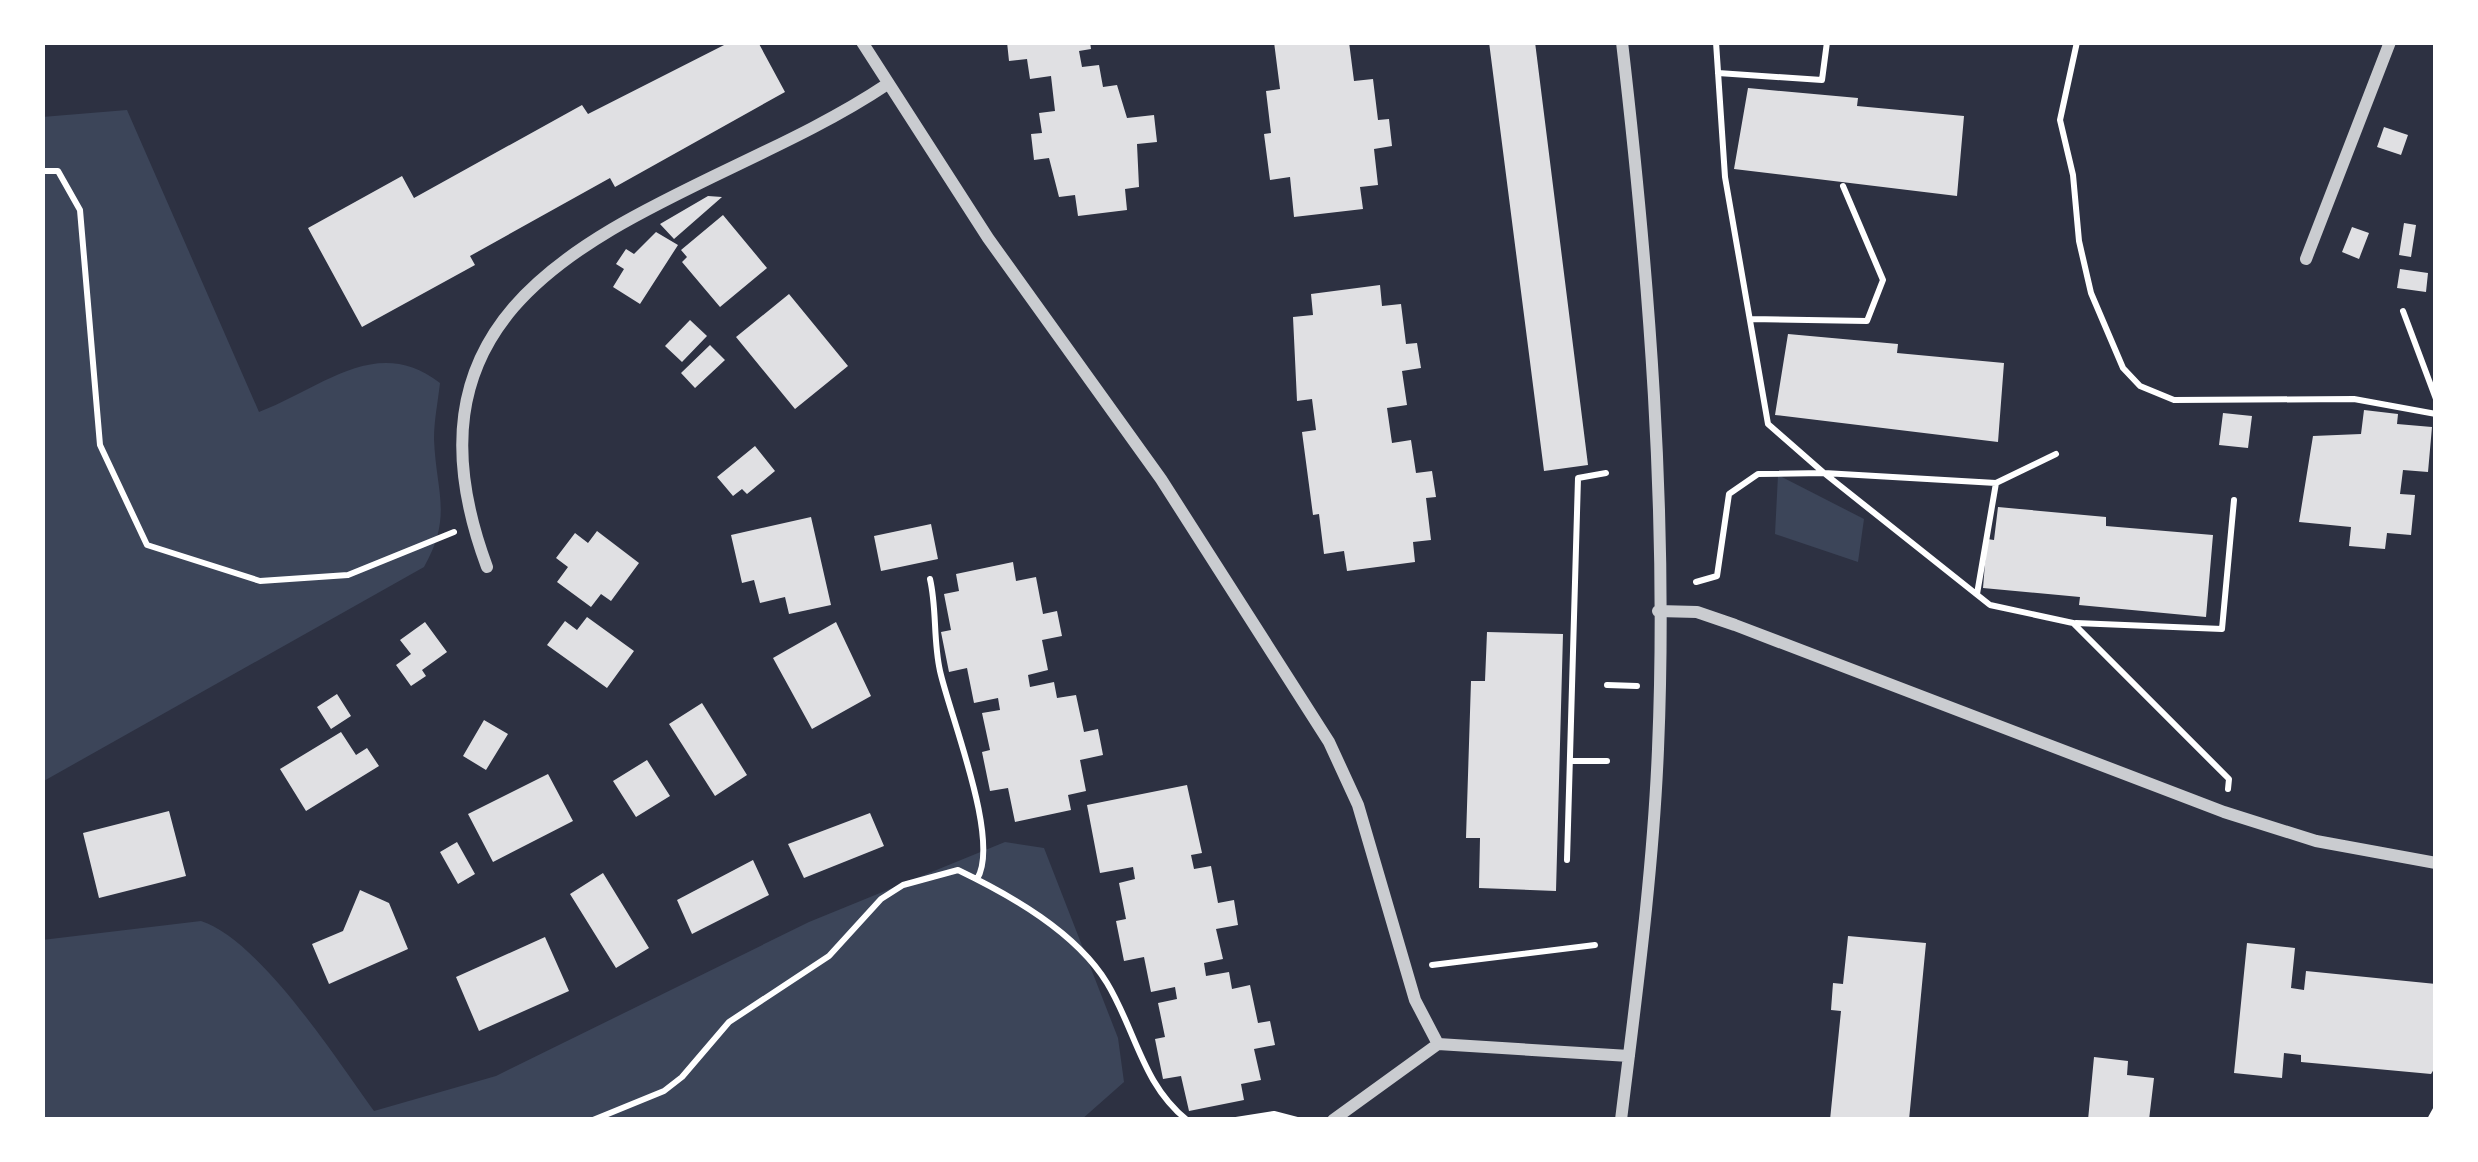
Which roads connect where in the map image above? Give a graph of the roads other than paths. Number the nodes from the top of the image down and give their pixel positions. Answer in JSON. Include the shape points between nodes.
{"nodes":[{"id":1,"x":862,"y":42,"type":"edge"},
{"id":2,"x":1622,"y":42,"type":"edge"},
{"id":3,"x":2390,"y":42,"type":"edge"},
{"id":4,"x":886,"y":85,"type":"junction"},
{"id":5,"x":2306,"y":259,"type":"dead end"},
{"id":6,"x":487,"y":567,"type":"dead end"},
{"id":7,"x":1658,"y":611,"type":"junction"},
{"id":8,"x":2436,"y":863,"type":"edge"},
{"id":9,"x":1438,"y":1044,"type":"junction"},
{"id":10,"x":1629,"y":1056,"type":"junction"},
{"id":11,"x":1333,"y":1120,"type":"edge"},
{"id":12,"x":1621,"y":1120,"type":"edge"}],
"edges":[{"from":1,"to":4,"type":"street"},
{"from":2,"to":7,"type":"street","via":[[1649,315]]},
{"from":3,"to":5,"type":"street"},
{"from":4,"to":6,"type":"street","via":[[566,255],[510,306],[461,416],[471,525]]},
{"from":4,"to":9,"type":"street","via":[[1161,479],[1329,742],[1358,805],[1415,1000]]},
{"from":7,"to":8,"type":"street","via":[[1735,625],[2224,812],[2316,841]]},
{"from":7,"to":10,"type":"street","via":[[1658,749]]},
{"from":9,"to":10,"type":"street"},
{"from":9,"to":11,"type":"street"},
{"from":10,"to":12,"type":"street"}]}
